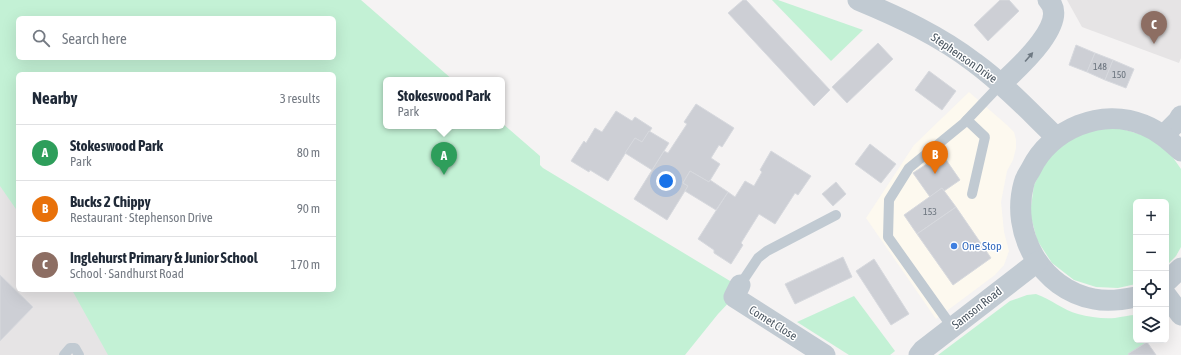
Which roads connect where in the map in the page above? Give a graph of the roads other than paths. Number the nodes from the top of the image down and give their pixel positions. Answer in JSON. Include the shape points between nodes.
{"nodes":[{"id":1,"x":858,"y":0,"type":"edge"},
{"id":2,"x":1048,"y":0,"type":"edge"},
{"id":3,"x":1001,"y":84,"type":"junction"},
{"id":4,"x":1181,"y":116,"type":"edge"},
{"id":5,"x":967,"y":120,"type":"junction"},
{"id":6,"x":1164,"y":135,"type":"junction"},
{"id":7,"x":1056,"y":137,"type":"junction"},
{"id":8,"x":1181,"y":151,"type":"edge"},
{"id":9,"x":972,"y":194,"type":"dead end"},
{"id":10,"x":836,"y":215,"type":"dead end"},
{"id":11,"x":1037,"y":262,"type":"junction"},
{"id":12,"x":1181,"y":268,"type":"edge"},
{"id":13,"x":1169,"y":279,"type":"edge"},
{"id":14,"x":740,"y":285,"type":"joint"},
{"id":15,"x":1133,"y":298,"type":"edge"},
{"id":16,"x":1169,"y":299,"type":"edge"},
{"id":17,"x":1181,"y":315,"type":"edge"},
{"id":18,"x":952,"y":327,"type":"junction"},
{"id":19,"x":64,"y":355,"type":"edge"},
{"id":20,"x":79,"y":355,"type":"edge"},
{"id":21,"x":825,"y":355,"type":"edge"},
{"id":22,"x":919,"y":355,"type":"edge"}],
"edges":[{"from":1,"to":3,"type":"street","name":"Stephenson Drive","via":[[912,24],[942,41]]},
{"from":3,"to":2,"type":"street","one_way":true,"via":[[1028,57],[1050,28],[1053,11]]},
{"from":3,"to":5,"type":"lane"},
{"from":3,"to":7,"type":"street","name":"Stephenson Drive"},
{"from":4,"to":6,"type":"street"},
{"from":5,"to":9,"type":"lane","via":[[985,137]]},
{"from":5,"to":18,"type":"lane","via":[[909,168],[889,200],[888,237]]},
{"from":6,"to":7,"type":"street","via":[[1144,124],[1121,119],[1098,119],[1076,126]]},
{"from":6,"to":8,"type":"street"},
{"from":7,"to":11,"type":"street","via":[[1037,157],[1024,182],[1020,210],[1024,237]]},
{"from":10,"to":14,"type":"lane","via":[[767,251],[758,258]]},
{"from":11,"to":15,"type":"street","via":[[1052,279],[1072,292],[1094,299],[1117,301]]},
{"from":11,"to":18,"type":"street","name":"Samson Road"},
{"from":12,"to":13,"type":"street"},
{"from":14,"to":21,"type":"street","name":"Comet Close","via":[[734,297]]},
{"from":16,"to":17,"type":"street"},
{"from":18,"to":22,"type":"street","name":"Samson Road"},
{"from":19,"to":20,"type":"lane","via":[[70,348],[75,348]]}]}
